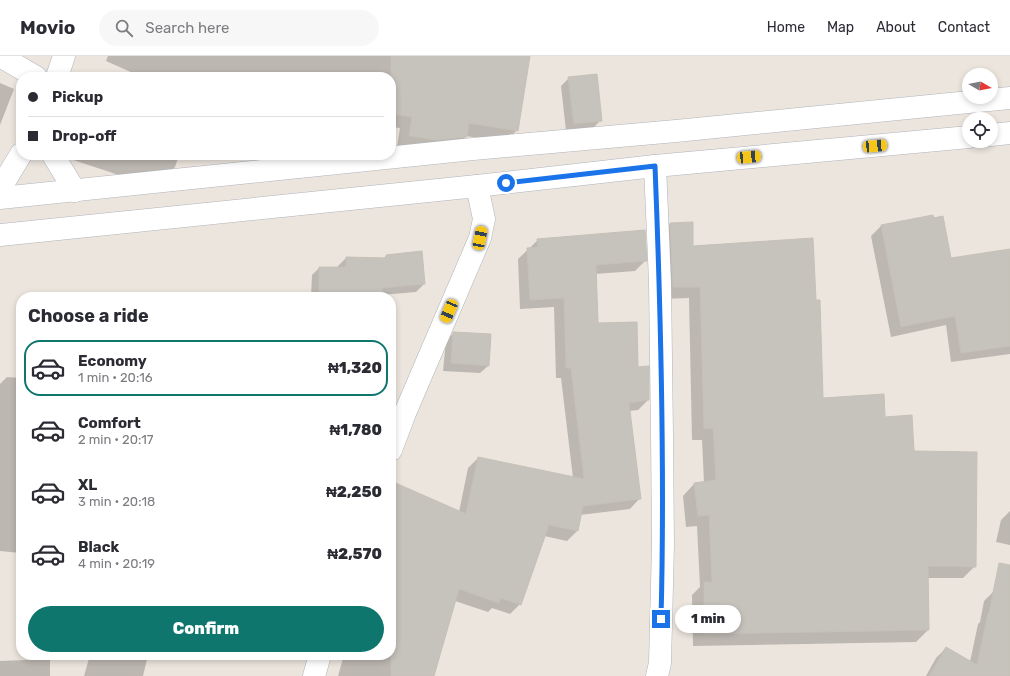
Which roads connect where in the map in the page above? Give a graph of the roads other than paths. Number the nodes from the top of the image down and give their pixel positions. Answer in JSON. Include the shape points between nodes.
{"nodes":[{"id":1,"x":0,"y":56,"type":"edge"},
{"id":2,"x":64,"y":56,"type":"edge"},
{"id":3,"x":27,"y":72,"type":"edge"},
{"id":4,"x":59,"y":72,"type":"edge"},
{"id":5,"x":1010,"y":98,"type":"edge"},
{"id":6,"x":1010,"y":133,"type":"edge"},
{"id":7,"x":998,"y":134,"type":"edge"},
{"id":8,"x":962,"y":138,"type":"edge"},
{"id":9,"x":396,"y":157,"type":"edge"},
{"id":10,"x":17,"y":160,"type":"edge"},
{"id":11,"x":56,"y":160,"type":"edge"},
{"id":12,"x":369,"y":160,"type":"edge"},
{"id":13,"x":655,"y":166,"type":"junction"},
{"id":14,"x":477,"y":186,"type":"junction"},
{"id":15,"x":0,"y":189,"type":"edge"},
{"id":16,"x":75,"y":191,"type":"junction"},
{"id":17,"x":0,"y":198,"type":"edge"},
{"id":18,"x":0,"y":235,"type":"edge"},
{"id":19,"x":396,"y":437,"type":"edge"},
{"id":20,"x":319,"y":660,"type":"edge"},
{"id":21,"x":314,"y":676,"type":"edge"},
{"id":22,"x":658,"y":676,"type":"edge"}],
"edges":[{"from":1,"to":3,"type":"street"},
{"from":2,"to":4,"type":"street"},
{"from":5,"to":9,"type":"street"},
{"from":6,"to":7,"type":"street"},
{"from":8,"to":13,"type":"street"},
{"from":10,"to":15,"type":"street"},
{"from":11,"to":16,"type":"street"},
{"from":12,"to":16,"type":"street"},
{"from":13,"to":14,"type":"street"},
{"from":13,"to":22,"type":"street","via":[[660,282],[663,537]]},
{"from":14,"to":18,"type":"street"},
{"from":14,"to":19,"type":"street","via":[[484,219],[480,238]]},
{"from":16,"to":17,"type":"street"},
{"from":20,"to":21,"type":"street"}]}
